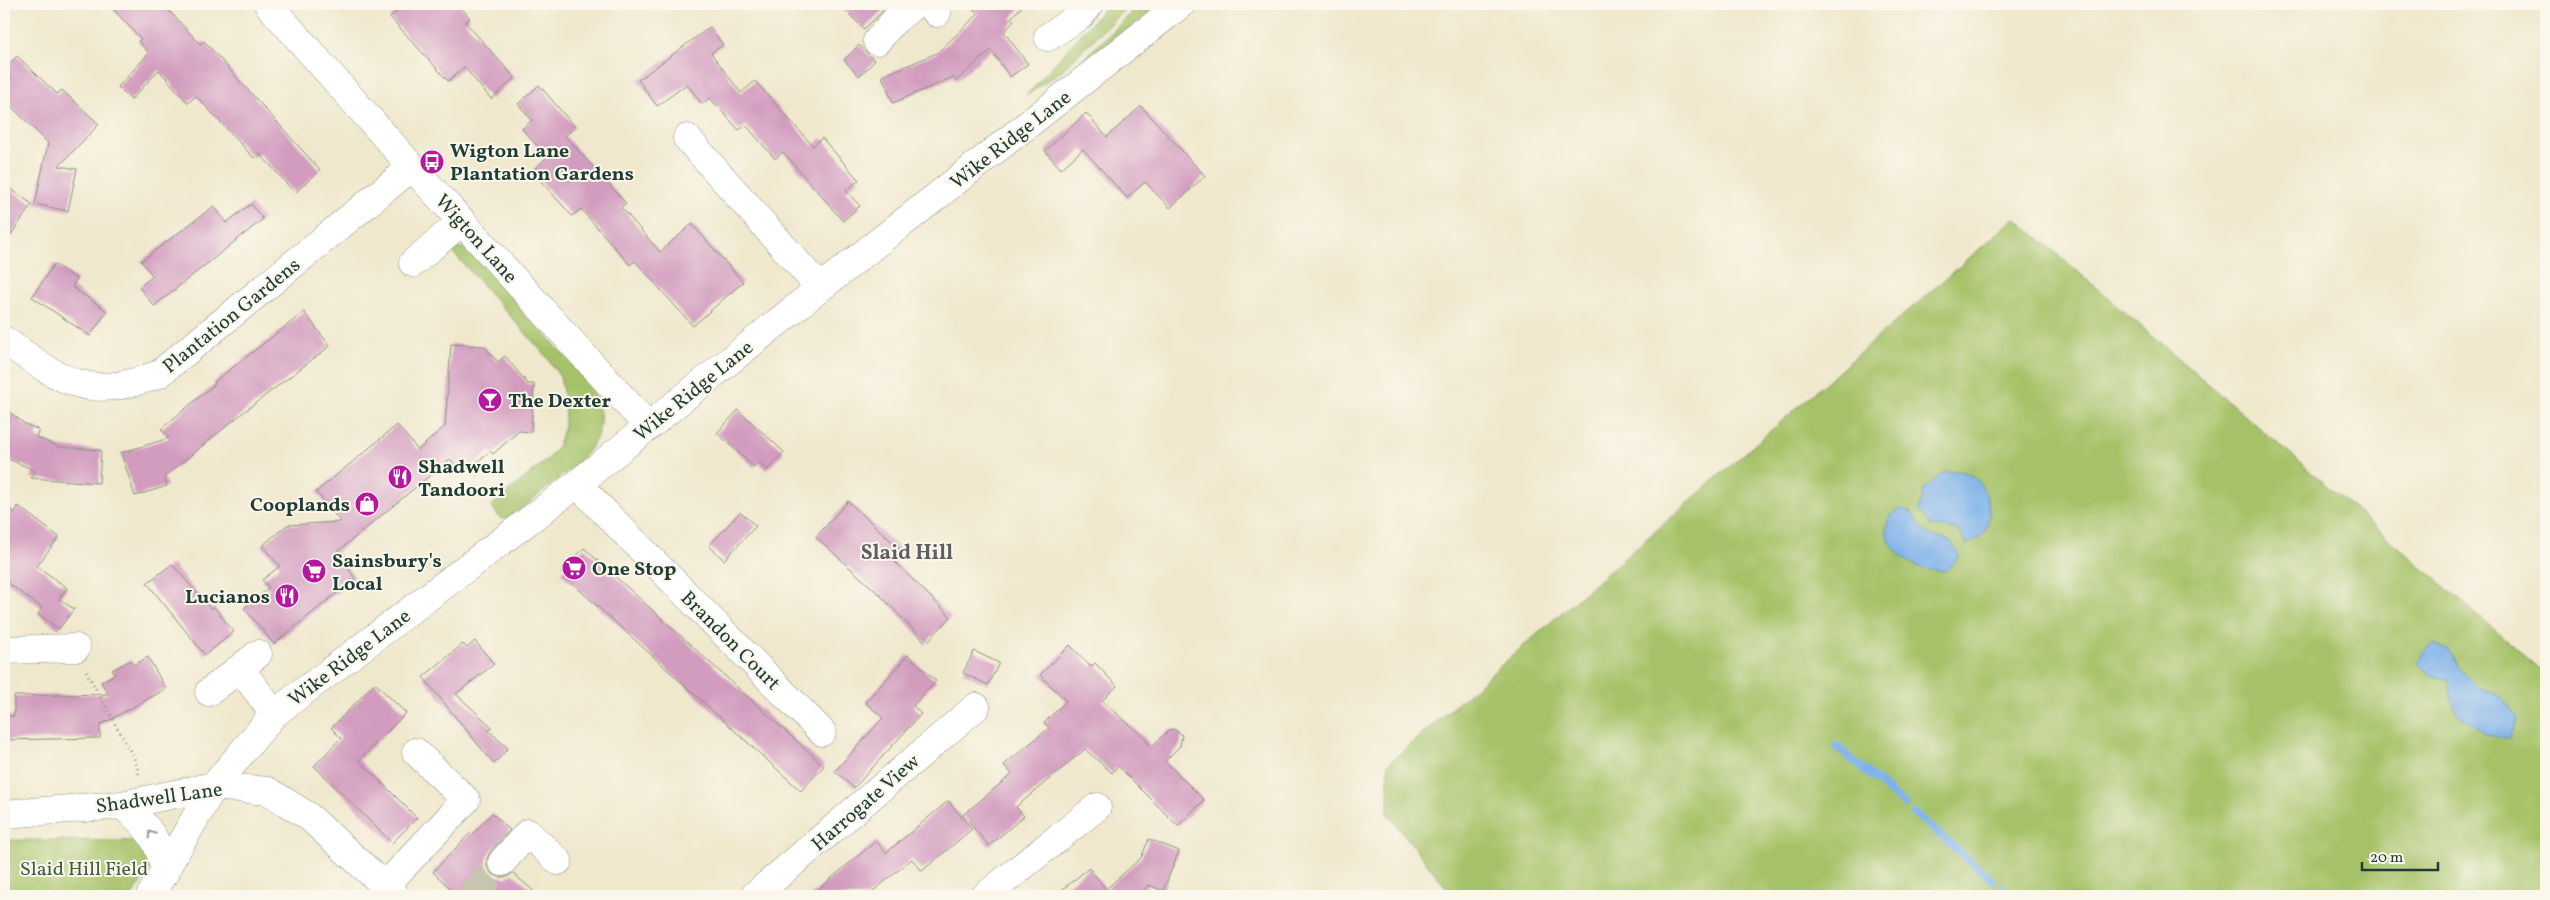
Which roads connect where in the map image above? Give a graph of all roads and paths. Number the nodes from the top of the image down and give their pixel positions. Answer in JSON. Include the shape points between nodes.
{"nodes":[{"id":1,"x":268,"y":4,"type":"edge"},
{"id":2,"x":1090,"y":4,"type":"edge"},
{"id":3,"x":1181,"y":4,"type":"edge"},
{"id":4,"x":927,"y":7,"type":"edge"},
{"id":5,"x":1048,"y":37,"type":"dead end"},
{"id":6,"x":877,"y":41,"type":"dead end"},
{"id":7,"x":687,"y":138,"type":"dead end"},
{"id":8,"x":412,"y":167,"type":"junction"},
{"id":9,"x":462,"y":221,"type":"junction"},
{"id":10,"x":413,"y":263,"type":"dead end"},
{"id":11,"x":820,"y":288,"type":"junction"},
{"id":12,"x":4,"y":340,"type":"edge"},
{"id":13,"x":648,"y":426,"type":"junction"},
{"id":14,"x":577,"y":484,"type":"junction"},
{"id":15,"x":76,"y":648,"type":"joint"},
{"id":16,"x":4,"y":650,"type":"edge"},
{"id":17,"x":209,"y":692,"type":"dead end"},
{"id":18,"x":976,"y":707,"type":"dead end"},
{"id":19,"x":274,"y":714,"type":"junction"},
{"id":20,"x":822,"y":732,"type":"dead end"},
{"id":21,"x":416,"y":752,"type":"dead end"},
{"id":22,"x":214,"y":786,"type":"junction"},
{"id":23,"x":135,"y":803,"type":"junction"},
{"id":24,"x":1097,"y":807,"type":"dead end"},
{"id":25,"x":4,"y":814,"type":"edge"},
{"id":26,"x":558,"y":861,"type":"dead end"},
{"id":27,"x":502,"y":862,"type":"tunnel mouth"},
{"id":28,"x":165,"y":873,"type":"junction"},
{"id":29,"x":391,"y":891,"type":"edge"},
{"id":30,"x":150,"y":896,"type":"edge"},
{"id":31,"x":754,"y":896,"type":"edge"},
{"id":32,"x":985,"y":896,"type":"edge"}],
"edges":[{"from":1,"to":8,"type":"street","name":"Wigton Lane"},
{"from":2,"to":5,"type":"street","via":[[1081,15]]},
{"from":3,"to":11,"type":"street","name":"Wike Ridge Lane"},
{"from":4,"to":6,"type":"street","via":[[895,20]]},
{"from":7,"to":11,"type":"street"},
{"from":8,"to":9,"type":"street","name":"Wigton Lane"},
{"from":8,"to":12,"type":"street","name":"Plantation Gardens","via":[[159,374],[132,385],[103,388],[74,384],[48,371]]},
{"from":9,"to":10,"type":"street"},
{"from":9,"to":13,"type":"street","name":"Wigton Lane"},
{"from":11,"to":13,"type":"street","name":"Wike Ridge Lane"},
{"from":13,"to":14,"type":"street","name":"Wike Ridge Lane"},
{"from":14,"to":19,"type":"street","name":"Wike Ridge Lane"},
{"from":14,"to":20,"type":"street","name":"Brandon Court"},
{"from":15,"to":16,"type":"street"},
{"from":15,"to":23,"type":"path","via":[[134,758]]},
{"from":17,"to":19,"type":"street","via":[[249,661]]},
{"from":18,"to":31,"type":"street","name":"Harrogate View"},
{"from":19,"to":22,"type":"street","name":"Wike Ridge Lane"},
{"from":21,"to":29,"type":"street","via":[[466,800]]},
{"from":22,"to":23,"type":"street","name":"Shadwell Lane"},
{"from":22,"to":28,"type":"street","name":"Wike Ridge Lane"},
{"from":22,"to":29,"type":"street","name":"Shadwell Lane","via":[[268,791],[308,816]]},
{"from":23,"to":25,"type":"street","name":"Shadwell Lane"},
{"from":28,"to":23,"type":"street","one_way":true,"via":[[155,839]]},
{"from":24,"to":32,"type":"street"},
{"from":26,"to":27,"type":"street","via":[[528,833]]},
{"from":28,"to":30,"type":"street","name":"Wike Ridge Lane"}]}
